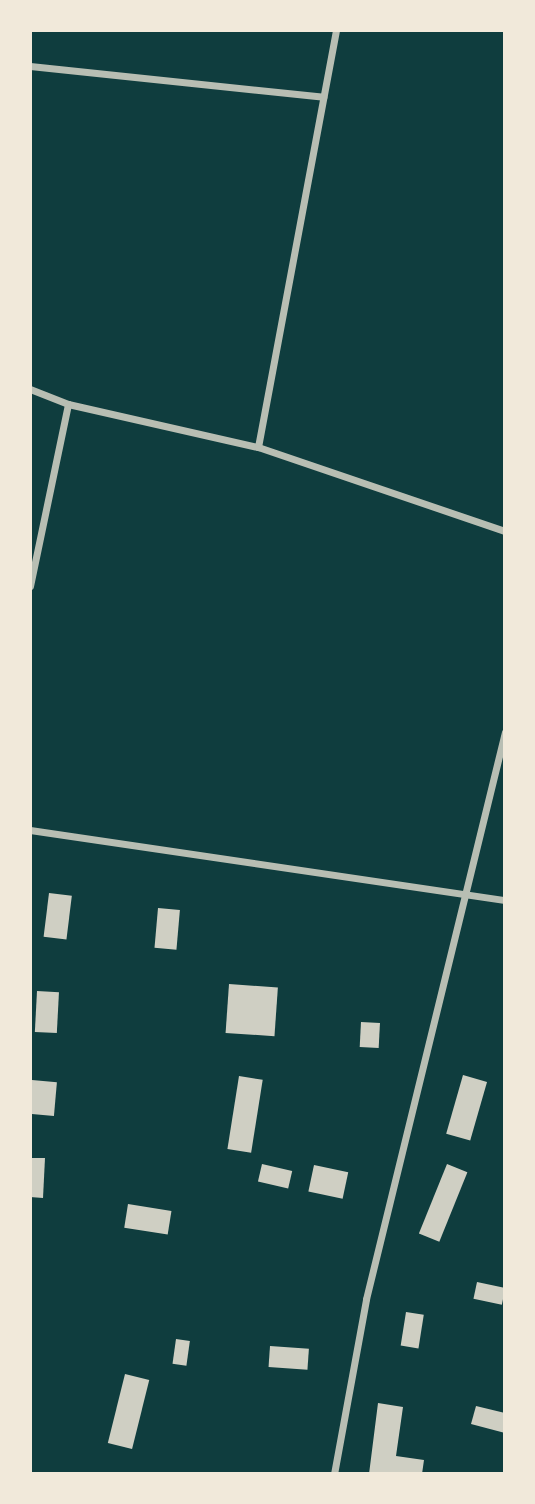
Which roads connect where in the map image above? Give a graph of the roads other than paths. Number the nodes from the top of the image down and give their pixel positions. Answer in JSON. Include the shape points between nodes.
{"nodes":[{"id":1,"x":336,"y":30,"type":"edge"},
{"id":2,"x":31,"y":63,"type":"edge"},
{"id":3,"x":323,"y":97,"type":"junction"},
{"id":4,"x":30,"y":389,"type":"edge"},
{"id":5,"x":68,"y":404,"type":"junction"},
{"id":6,"x":258,"y":447,"type":"junction"},
{"id":7,"x":505,"y":531,"type":"edge"},
{"id":8,"x":30,"y":586,"type":"edge"},
{"id":9,"x":505,"y":732,"type":"edge"},
{"id":10,"x":30,"y":830,"type":"edge"},
{"id":11,"x":464,"y":894,"type":"junction"},
{"id":12,"x":505,"y":900,"type":"edge"},
{"id":13,"x":334,"y":1474,"type":"edge"}],
"edges":[{"from":1,"to":3,"type":"street"},
{"from":2,"to":3,"type":"street"},
{"from":3,"to":6,"type":"street"},
{"from":4,"to":5,"type":"street"},
{"from":5,"to":6,"type":"street"},
{"from":5,"to":8,"type":"street"},
{"from":6,"to":7,"type":"street"},
{"from":9,"to":11,"type":"street"},
{"from":10,"to":11,"type":"street"},
{"from":11,"to":12,"type":"street"},
{"from":11,"to":13,"type":"street","via":[[366,1299]]}]}
